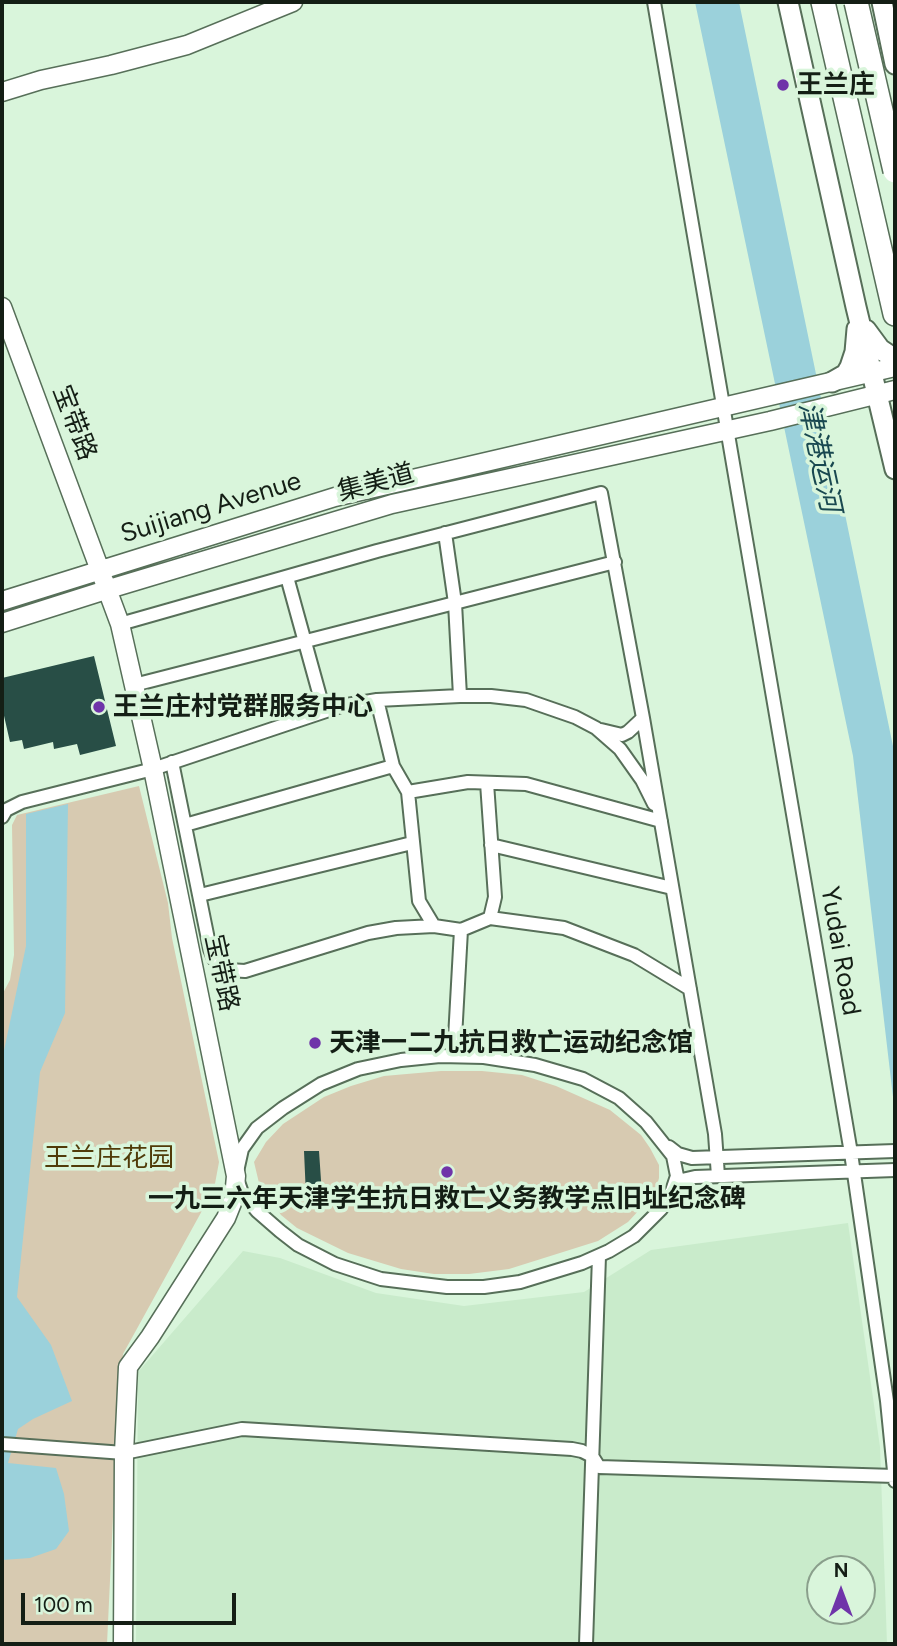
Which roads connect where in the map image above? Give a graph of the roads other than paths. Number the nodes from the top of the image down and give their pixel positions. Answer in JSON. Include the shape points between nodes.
{"nodes":[{"id":1,"x":293,"y":2,"type":"edge"},
{"id":2,"x":654,"y":2,"type":"edge"},
{"id":3,"x":788,"y":2,"type":"edge"},
{"id":4,"x":823,"y":2,"type":"edge"},
{"id":5,"x":856,"y":2,"type":"edge"},
{"id":6,"x":882,"y":2,"type":"edge"},
{"id":7,"x":895,"y":64,"type":"edge"},
{"id":8,"x":2,"y":92,"type":"edge"},
{"id":9,"x":895,"y":171,"type":"edge"},
{"id":10,"x":2,"y":307,"type":"edge"},
{"id":11,"x":856,"y":307,"type":"junction"},
{"id":12,"x":895,"y":314,"type":"edge"},
{"id":13,"x":895,"y":359,"type":"edge"},
{"id":14,"x":895,"y":367,"type":"edge"},
{"id":15,"x":895,"y":372,"type":"edge"},
{"id":16,"x":832,"y":382,"type":"junction"},
{"id":17,"x":880,"y":386,"type":"edge"},
{"id":18,"x":725,"y":407,"type":"junction"},
{"id":19,"x":729,"y":430,"type":"junction"},
{"id":20,"x":895,"y":469,"type":"edge"},
{"id":21,"x":445,"y":533,"type":"junction"},
{"id":22,"x":614,"y":562,"type":"junction"},
{"id":23,"x":101,"y":569,"type":"junction"},
{"id":24,"x":287,"y":577,"type":"junction"},
{"id":25,"x":109,"y":589,"type":"junction"},
{"id":26,"x":2,"y":601,"type":"edge"},
{"id":27,"x":455,"y":603,"type":"junction"},
{"id":28,"x":2,"y":623,"type":"edge"},
{"id":29,"x":120,"y":624,"type":"junction"},
{"id":30,"x":306,"y":641,"type":"junction"},
{"id":31,"x":134,"y":685,"type":"junction"},
{"id":32,"x":460,"y":696,"type":"junction"},
{"id":33,"x":377,"y":700,"type":"junction"},
{"id":34,"x":324,"y":711,"type":"junction"},
{"id":35,"x":643,"y":718,"type":"junction"},
{"id":36,"x":596,"y":728,"type":"junction"},
{"id":37,"x":172,"y":762,"type":"junction"},
{"id":38,"x":393,"y":766,"type":"junction"},
{"id":39,"x":153,"y":769,"type":"junction"},
{"id":40,"x":487,"y":783,"type":"junction"},
{"id":41,"x":408,"y":792,"type":"junction"},
{"id":42,"x":2,"y":817,"type":"edge"},
{"id":43,"x":660,"y":817,"type":"junction"},
{"id":44,"x":185,"y":825,"type":"junction"},
{"id":45,"x":412,"y":844,"type":"junction"},
{"id":46,"x":492,"y":845,"type":"junction"},
{"id":47,"x":672,"y":888,"type":"junction"},
{"id":48,"x":200,"y":895,"type":"junction"},
{"id":49,"x":490,"y":918,"type":"junction"},
{"id":50,"x":433,"y":926,"type":"junction"},
{"id":51,"x":461,"y":930,"type":"junction"},
{"id":52,"x":690,"y":989,"type":"junction"},
{"id":53,"x":454,"y":1056,"type":"junction"},
{"id":54,"x":666,"y":1145,"type":"junction"},
{"id":55,"x":893,"y":1151,"type":"edge"},
{"id":56,"x":851,"y":1153,"type":"junction"},
{"id":57,"x":717,"y":1157,"type":"junction"},
{"id":58,"x":894,"y":1170,"type":"edge"},
{"id":59,"x":854,"y":1172,"type":"junction"},
{"id":60,"x":236,"y":1176,"type":"junction"},
{"id":61,"x":718,"y":1176,"type":"junction"},
{"id":62,"x":671,"y":1191,"type":"junction"},
{"id":63,"x":599,"y":1256,"type":"junction"},
{"id":64,"x":2,"y":1444,"type":"edge"},
{"id":65,"x":124,"y":1453,"type":"junction"},
{"id":66,"x":592,"y":1456,"type":"junction"},
{"id":67,"x":895,"y":1478,"type":"edge"},
{"id":68,"x":122,"y":1644,"type":"edge"},
{"id":69,"x":586,"y":1644,"type":"edge"}],
"edges":[{"from":1,"to":8,"type":"main road","via":[[187,45]]},
{"from":2,"to":18,"type":"street","name":"Yudai Road"},
{"from":3,"to":11,"type":"main road"},
{"from":4,"to":12,"type":"highway"},
{"from":5,"to":9,"type":"highway","bridge":true},
{"from":6,"to":7,"type":"main road"},
{"from":10,"to":23,"type":"main road","name":"宝带路"},
{"from":11,"to":13,"type":"main road","via":[[874,343]]},
{"from":11,"to":16,"type":"main road","via":[[853,358],[846,373]]},
{"from":11,"to":17,"type":"main road"},
{"from":14,"to":17,"type":"main road"},
{"from":15,"to":17,"type":"main road"},
{"from":16,"to":17,"type":"main road"},
{"from":16,"to":18,"type":"main road","name":"Suijiang Avenue"},
{"from":17,"to":19,"type":"main road","name":"集美道","via":[[837,405]]},
{"from":17,"to":20,"type":"main road"},
{"from":18,"to":19,"type":"street","name":"Yudai Road"},
{"from":18,"to":23,"type":"main road","name":"Suijiang Avenue","via":[[335,497]]},
{"from":19,"to":25,"type":"main road","name":"集美道","via":[[392,505]]},
{"from":19,"to":56,"type":"street","name":"Yudai Road"},
{"from":21,"to":22,"type":"street","via":[[601,493]]},
{"from":21,"to":24,"type":"street"},
{"from":21,"to":27,"type":"street"},
{"from":22,"to":27,"type":"street"},
{"from":22,"to":35,"type":"street"},
{"from":23,"to":25,"type":"main road","name":"宝带路"},
{"from":23,"to":26,"type":"main road","name":"Suijiang Avenue"},
{"from":24,"to":29,"type":"street"},
{"from":24,"to":30,"type":"street"},
{"from":25,"to":28,"type":"main road","name":"集美道"},
{"from":25,"to":29,"type":"main road","name":"宝带路"},
{"from":27,"to":30,"type":"street"},
{"from":27,"to":32,"type":"street"},
{"from":29,"to":31,"type":"main road","name":"宝带路"},
{"from":30,"to":31,"type":"street"},
{"from":30,"to":34,"type":"street"},
{"from":31,"to":39,"type":"main road","name":"宝带路"},
{"from":32,"to":33,"type":"street"},
{"from":32,"to":36,"type":"street","via":[[526,700]]},
{"from":33,"to":34,"type":"street"},
{"from":33,"to":38,"type":"street"},
{"from":34,"to":37,"type":"street"},
{"from":35,"to":36,"type":"street","via":[[622,735]]},
{"from":35,"to":43,"type":"street"},
{"from":36,"to":43,"type":"street","via":[[620,749]]},
{"from":37,"to":39,"type":"street"},
{"from":37,"to":44,"type":"street"},
{"from":38,"to":41,"type":"street"},
{"from":38,"to":44,"type":"street"},
{"from":39,"to":42,"type":"street","via":[[22,803]]},
{"from":39,"to":60,"type":"main road","name":"宝带路"},
{"from":40,"to":41,"type":"street"},
{"from":40,"to":43,"type":"street","via":[[526,784]]},
{"from":40,"to":46,"type":"street"},
{"from":41,"to":45,"type":"street"},
{"from":43,"to":47,"type":"street"},
{"from":44,"to":48,"type":"street"},
{"from":45,"to":48,"type":"street"},
{"from":45,"to":50,"type":"street","via":[[419,901]]},
{"from":46,"to":47,"type":"street"},
{"from":46,"to":49,"type":"street","via":[[495,897]]},
{"from":47,"to":52,"type":"street"},
{"from":48,"to":50,"type":"street","via":[[214,959],[228,970],[246,971],[368,933]]},
{"from":49,"to":51,"type":"street"},
{"from":49,"to":52,"type":"street","via":[[564,928],[634,954]]},
{"from":50,"to":51,"type":"street"},
{"from":51,"to":53,"type":"street"},
{"from":52,"to":57,"type":"street"},
{"from":53,"to":54,"type":"street","via":[[518,1061],[583,1079],[630,1106]]},
{"from":53,"to":60,"type":"street","via":[[377,1064],[321,1084],[257,1128],[242,1149]]},
{"from":54,"to":57,"type":"street","via":[[684,1156]]},
{"from":54,"to":62,"type":"street","via":[[677,1169]]},
{"from":55,"to":56,"type":"street"},
{"from":56,"to":57,"type":"street"},
{"from":56,"to":59,"type":"street","name":"Yudai Road"},
{"from":57,"to":61,"type":"street"},
{"from":58,"to":59,"type":"street"},
{"from":59,"to":61,"type":"street"},
{"from":59,"to":67,"type":"street","name":"Yudai Road"},
{"from":60,"to":63,"type":"street","via":[[242,1193],[257,1211],[298,1245],[335,1264],[381,1279],[447,1287],[504,1285]]},
{"from":60,"to":65,"type":"main road","name":"宝带路","via":[[226,1218],[128,1367]]},
{"from":61,"to":62,"type":"street","via":[[682,1180]]},
{"from":62,"to":63,"type":"street","via":[[644,1227]]},
{"from":63,"to":66,"type":"street"},
{"from":64,"to":65,"type":"street"},
{"from":65,"to":66,"type":"street","via":[[242,1429],[572,1449]]},
{"from":65,"to":68,"type":"main road","name":"宝带路"},
{"from":66,"to":67,"type":"street","via":[[599,1467]]},
{"from":66,"to":69,"type":"street"}]}
